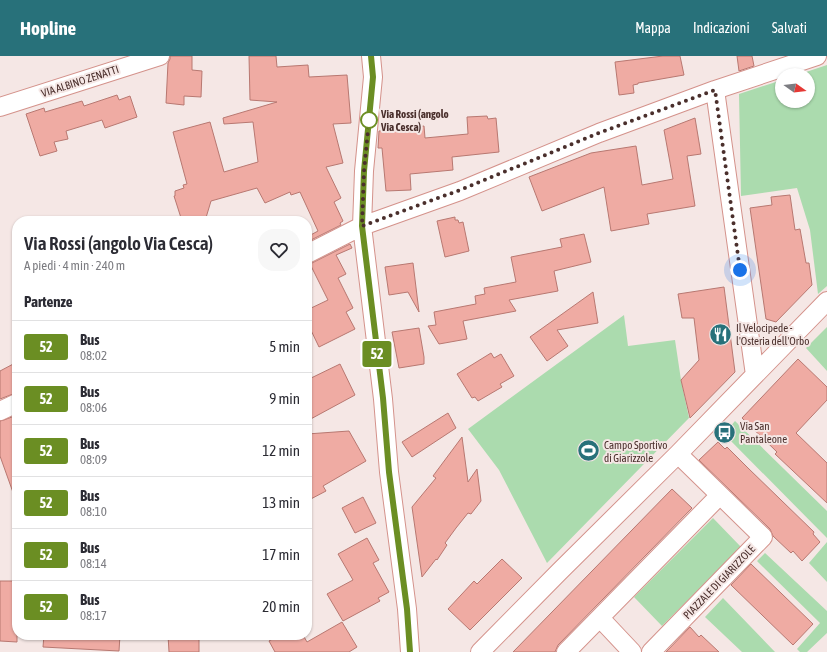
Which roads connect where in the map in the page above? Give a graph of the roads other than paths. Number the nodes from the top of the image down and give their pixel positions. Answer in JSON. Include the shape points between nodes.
{"nodes":[{"id":1,"x":160,"y":56,"type":"edge"},
{"id":2,"x":371,"y":56,"type":"edge"},
{"id":3,"x":817,"y":56,"type":"edge"},
{"id":4,"x":715,"y":90,"type":"junction"},
{"id":5,"x":0,"y":107,"type":"edge"},
{"id":6,"x":362,"y":226,"type":"junction"},
{"id":7,"x":312,"y":251,"type":"edge"},
{"id":8,"x":827,"y":301,"type":"edge"},
{"id":9,"x":755,"y":375,"type":"junction"},
{"id":10,"x":12,"y":405,"type":"edge"},
{"id":11,"x":0,"y":411,"type":"edge"},
{"id":12,"x":678,"y":454,"type":"junction"},
{"id":13,"x":720,"y":495,"type":"junction"},
{"id":14,"x":600,"y":618,"type":"junction"},
{"id":15,"x":410,"y":652,"type":"edge"},
{"id":16,"x":480,"y":652,"type":"edge"},
{"id":17,"x":566,"y":652,"type":"edge"},
{"id":18,"x":632,"y":652,"type":"edge"},
{"id":19,"x":651,"y":652,"type":"edge"}],
"edges":[{"from":1,"to":5,"type":"street","name":"VIA ALBINO ZENATTI"},
{"from":2,"to":6,"type":"street","via":[[373,77],[364,171]]},
{"from":3,"to":4,"type":"street"},
{"from":4,"to":6,"type":"street"},
{"from":4,"to":9,"type":"street"},
{"from":6,"to":7,"type":"street"},
{"from":6,"to":15,"type":"street"},
{"from":8,"to":9,"type":"street"},
{"from":9,"to":12,"type":"street"},
{"from":10,"to":11,"type":"street"},
{"from":12,"to":13,"type":"street","name":"PIAZZALE DI GIARIZZOLE"},
{"from":12,"to":16,"type":"street"},
{"from":13,"to":14,"type":"street"},
{"from":13,"to":19,"type":"street","name":"PIAZZALE DI GIARIZZOLE","via":[[762,538]]},
{"from":14,"to":17,"type":"street"},
{"from":14,"to":18,"type":"street"}]}
